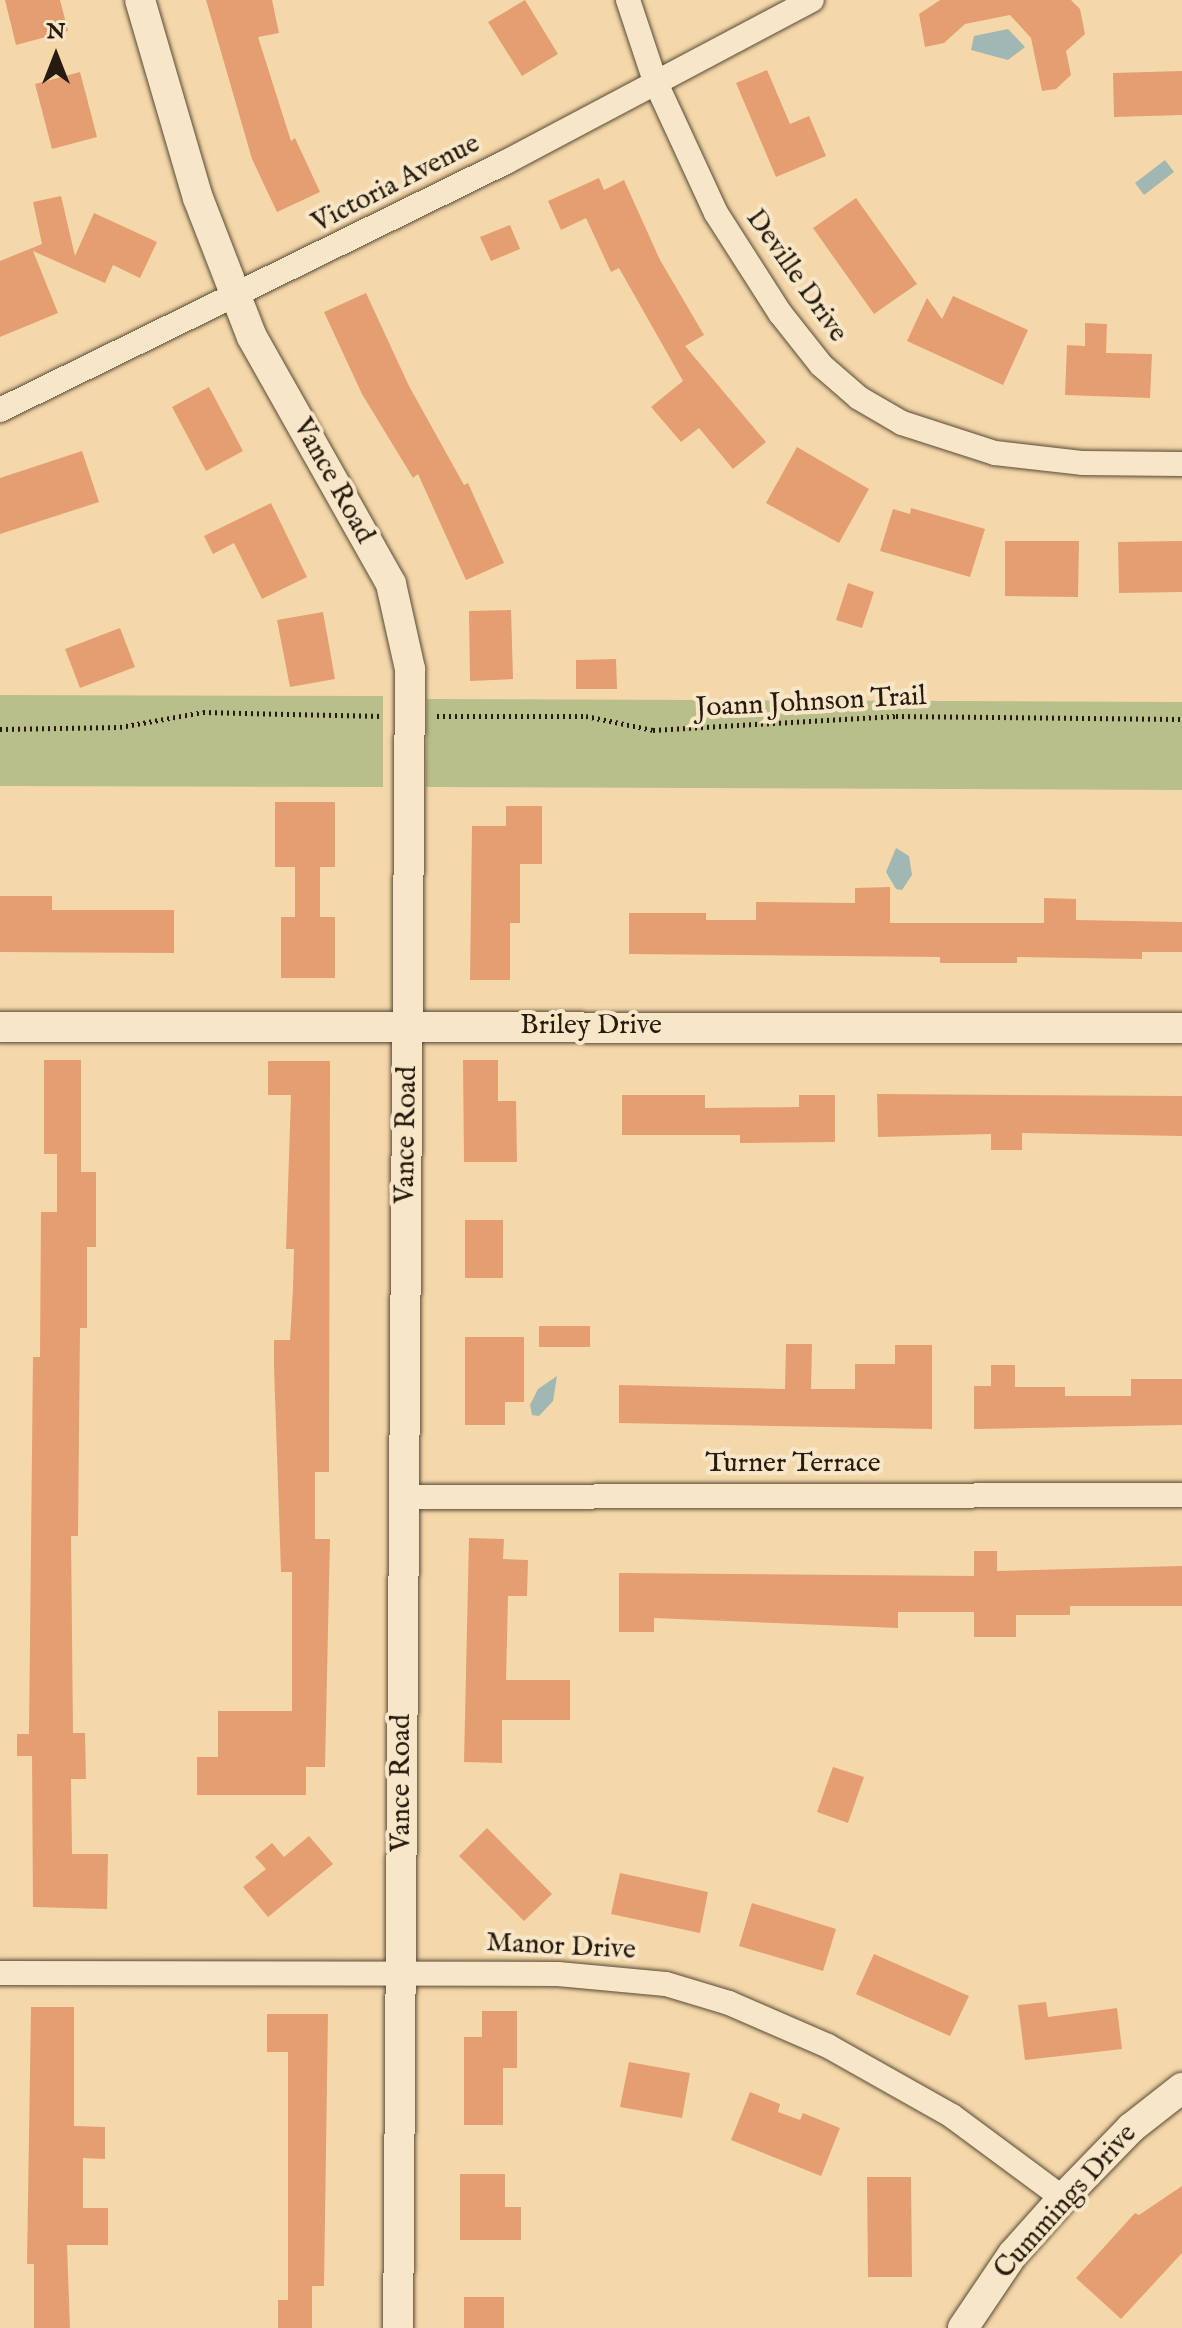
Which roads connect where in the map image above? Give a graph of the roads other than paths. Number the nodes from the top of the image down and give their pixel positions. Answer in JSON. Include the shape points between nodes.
{"nodes":[{"id":1,"x":140,"y":0,"type":"edge"},
{"id":2,"x":628,"y":0,"type":"edge"},
{"id":3,"x":812,"y":0,"type":"edge"},
{"id":4,"x":655,"y":81,"type":"junction"},
{"id":5,"x":237,"y":297,"type":"junction"},
{"id":6,"x":0,"y":410,"type":"edge"},
{"id":7,"x":1182,"y":464,"type":"edge"},
{"id":8,"x":409,"y":1025,"type":"junction"},
{"id":9,"x":0,"y":1027,"type":"edge"},
{"id":10,"x":1182,"y":1028,"type":"edge"},
{"id":11,"x":1182,"y":1495,"type":"edge"},
{"id":12,"x":404,"y":1497,"type":"junction"},
{"id":13,"x":401,"y":1972,"type":"junction"},
{"id":14,"x":0,"y":1973,"type":"edge"},
{"id":15,"x":1182,"y":2088,"type":"edge"},
{"id":16,"x":1063,"y":2198,"type":"junction"},
{"id":17,"x":398,"y":2328,"type":"edge"},
{"id":18,"x":963,"y":2328,"type":"edge"}],
"edges":[{"from":1,"to":5,"type":"street","name":"Vance Road","via":[[198,198]]},
{"from":2,"to":4,"type":"street","name":"Deville Drive"},
{"from":3,"to":4,"type":"street","name":"Victoria Avenue"},
{"from":4,"to":5,"type":"street","name":"Victoria Avenue"},
{"from":4,"to":7,"type":"street","name":"Deville Drive","via":[[716,213],[764,288],[821,365],[859,398],[902,423],[995,453],[1083,463]]},
{"from":5,"to":6,"type":"street","name":"Victoria Avenue"},
{"from":5,"to":8,"type":"street","name":"Vance Road","via":[[252,337],[391,584],[403,622],[410,669]]},
{"from":8,"to":9,"type":"street","name":"Briley Drive"},
{"from":8,"to":10,"type":"street","name":"Briley Drive"},
{"from":8,"to":12,"type":"street","name":"Vance Road"},
{"from":11,"to":12,"type":"street","name":"Turner Terrace"},
{"from":12,"to":13,"type":"street","name":"Vance Road"},
{"from":13,"to":14,"type":"street","name":"Manor Drive"},
{"from":13,"to":16,"type":"street","name":"Manor Drive","via":[[621,1978],[729,2003],[828,2046],[952,2116]]},
{"from":13,"to":17,"type":"street","name":"Vance Road"},
{"from":15,"to":16,"type":"street","name":"Cummings Drive","via":[[1131,2128]]},
{"from":16,"to":18,"type":"street","name":"Cummings Drive","via":[[1013,2254]]}]}
